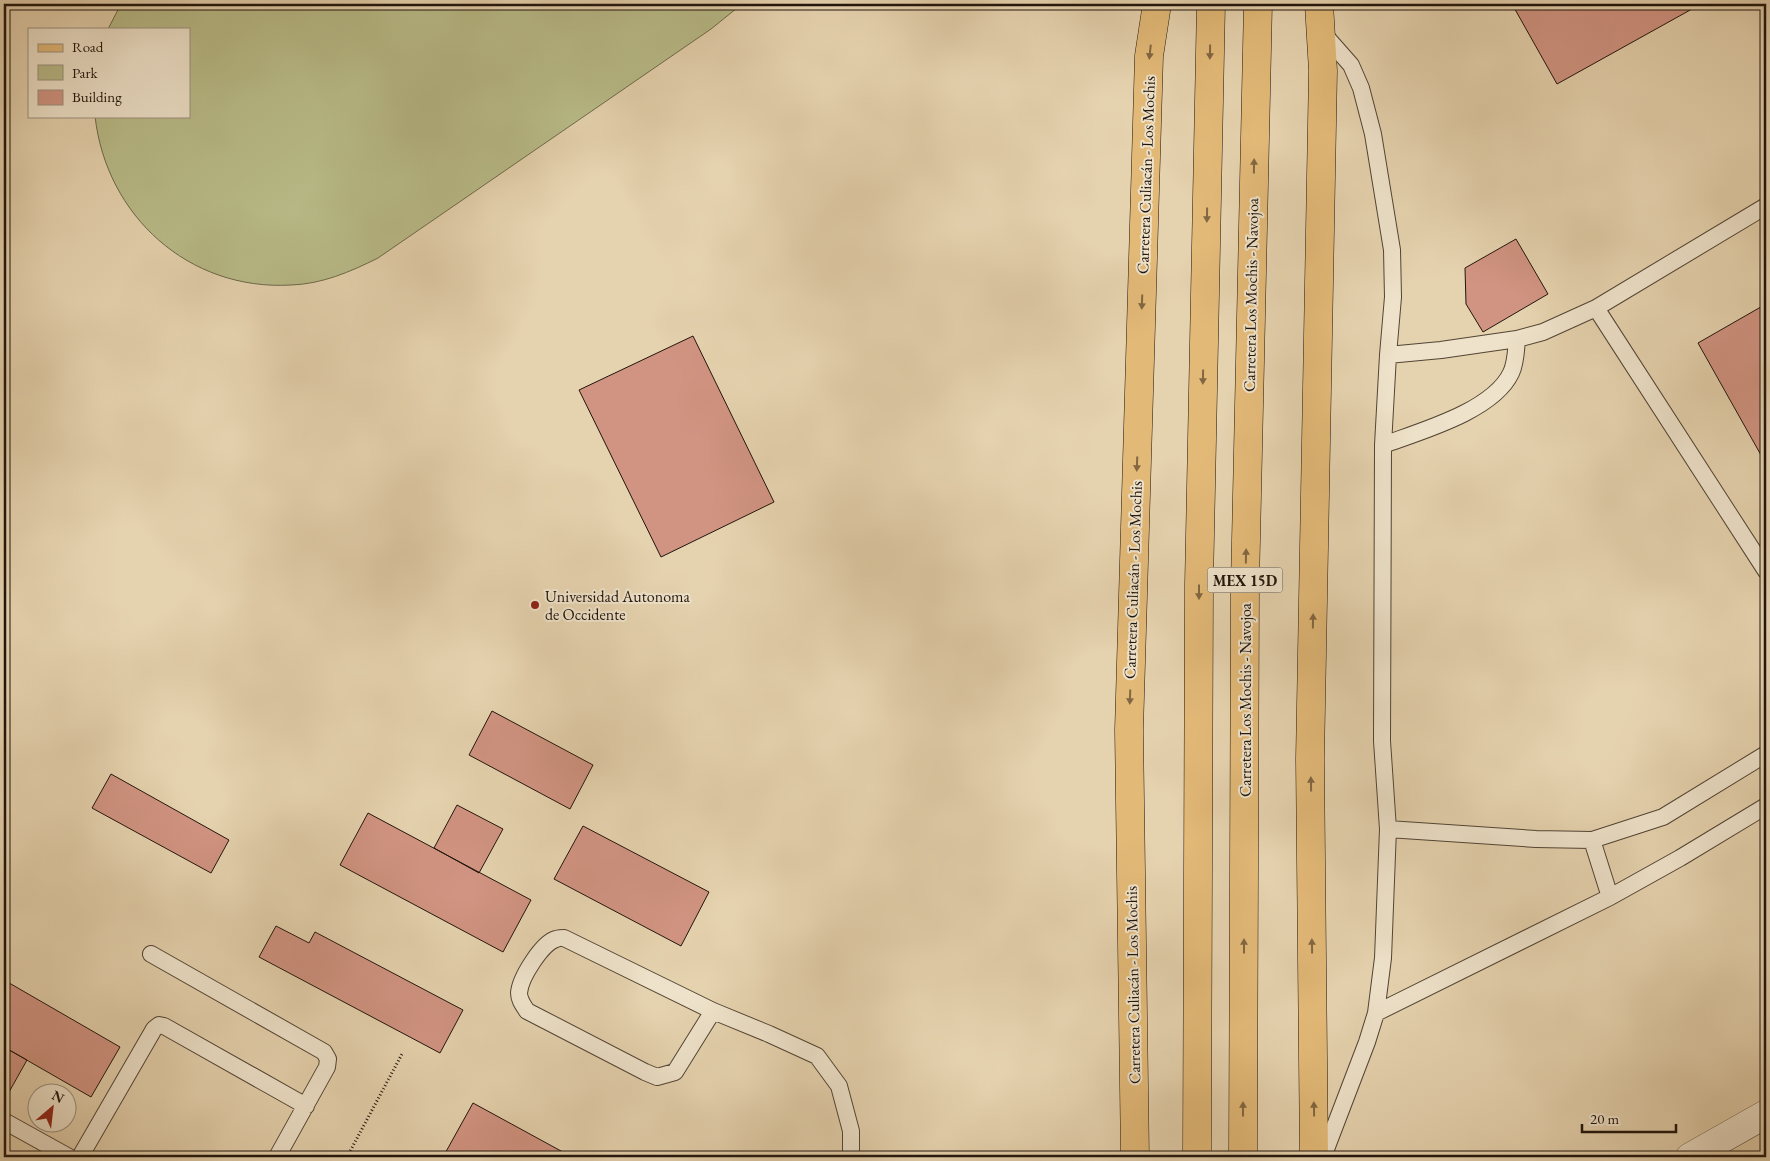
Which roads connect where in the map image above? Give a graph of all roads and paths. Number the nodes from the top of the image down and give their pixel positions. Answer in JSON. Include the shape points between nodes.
{"nodes":[{"id":1,"x":1157,"y":4,"type":"edge"},
{"id":2,"x":1211,"y":4,"type":"edge"},
{"id":3,"x":1258,"y":4,"type":"edge"},
{"id":4,"x":1319,"y":4,"type":"edge"},
{"id":5,"x":1321,"y":31,"type":"junction"},
{"id":6,"x":1766,"y":206,"type":"edge"},
{"id":7,"x":1596,"y":308,"type":"junction"},
{"id":8,"x":1517,"y":339,"type":"junction"},
{"id":9,"x":1388,"y":355,"type":"junction"},
{"id":10,"x":1383,"y":445,"type":"junction"},
{"id":11,"x":1766,"y":571,"type":"edge"},
{"id":12,"x":1766,"y":754,"type":"edge"},
{"id":13,"x":1766,"y":806,"type":"edge"},
{"id":14,"x":1388,"y":829,"type":"junction"},
{"id":15,"x":1592,"y":840,"type":"junction"},
{"id":16,"x":1610,"y":896,"type":"junction"},
{"id":17,"x":151,"y":954,"type":"dead end"},
{"id":18,"x":713,"y":1012,"type":"junction"},
{"id":19,"x":1376,"y":1013,"type":"junction"},
{"id":20,"x":402,"y":1054,"type":"dead end"},
{"id":21,"x":306,"y":1106,"type":"junction"},
{"id":22,"x":1766,"y":1114,"type":"edge"},
{"id":23,"x":4,"y":1121,"type":"edge"},
{"id":24,"x":69,"y":1157,"type":"edge"},
{"id":25,"x":80,"y":1157,"type":"edge"},
{"id":26,"x":277,"y":1157,"type":"edge"},
{"id":27,"x":347,"y":1157,"type":"edge"},
{"id":28,"x":851,"y":1157,"type":"edge"},
{"id":29,"x":1135,"y":1157,"type":"edge"},
{"id":30,"x":1197,"y":1157,"type":"edge"},
{"id":31,"x":1243,"y":1157,"type":"edge"},
{"id":32,"x":1314,"y":1157,"type":"edge"},
{"id":33,"x":1323,"y":1157,"type":"edge"},
{"id":34,"x":1690,"y":1157,"type":"edge"}],
"edges":[{"from":1,"to":29,"type":"main road","name":"Carretera Culiacán - Los Mochis","one_way":true,"via":[[1149,56],[1129,730]]},
{"from":2,"to":30,"type":"main road","number":"MEX 15D","one_way":true,"via":[[1199,584]]},
{"from":31,"to":3,"type":"main road","name":"Carretera Los Mochis - Navojoa","number":"MEX 15D","one_way":true,"via":[[1245,595]]},
{"from":4,"to":5,"type":"main road"},
{"from":5,"to":9,"type":"lane","via":[[1351,65],[1361,88],[1373,134],[1392,250],[1393,297]]},
{"from":32,"to":5,"type":"main road","one_way":true,"via":[[1310,759]]},
{"from":6,"to":7,"type":"lane"},
{"from":7,"to":8,"type":"lane","via":[[1543,332]]},
{"from":7,"to":11,"type":"lane"},
{"from":8,"to":9,"type":"lane"},
{"from":8,"to":10,"type":"lane","via":[[1512,372],[1500,390],[1477,407]]},
{"from":9,"to":10,"type":"lane"},
{"from":10,"to":14,"type":"lane","via":[[1382,741]]},
{"from":12,"to":15,"type":"lane","via":[[1662,817]]},
{"from":13,"to":16,"type":"lane"},
{"from":14,"to":15,"type":"lane"},
{"from":14,"to":19,"type":"lane"},
{"from":15,"to":16,"type":"lane"},
{"from":16,"to":19,"type":"lane"},
{"from":17,"to":21,"type":"lane","via":[[324,1052],[327,1067]]},
{"from":18,"to":18,"type":"lane","via":[[564,938],[556,938],[542,950],[530,966],[519,993],[527,1011],[657,1076],[676,1072]]},
{"from":18,"to":28,"type":"lane","via":[[817,1056],[839,1086],[851,1131]]},
{"from":19,"to":33,"type":"lane"},
{"from":20,"to":27,"type":"path"},
{"from":21,"to":25,"type":"lane","via":[[159,1025]]},
{"from":21,"to":26,"type":"lane"},
{"from":22,"to":34,"type":"street"},
{"from":23,"to":24,"type":"lane"}]}
